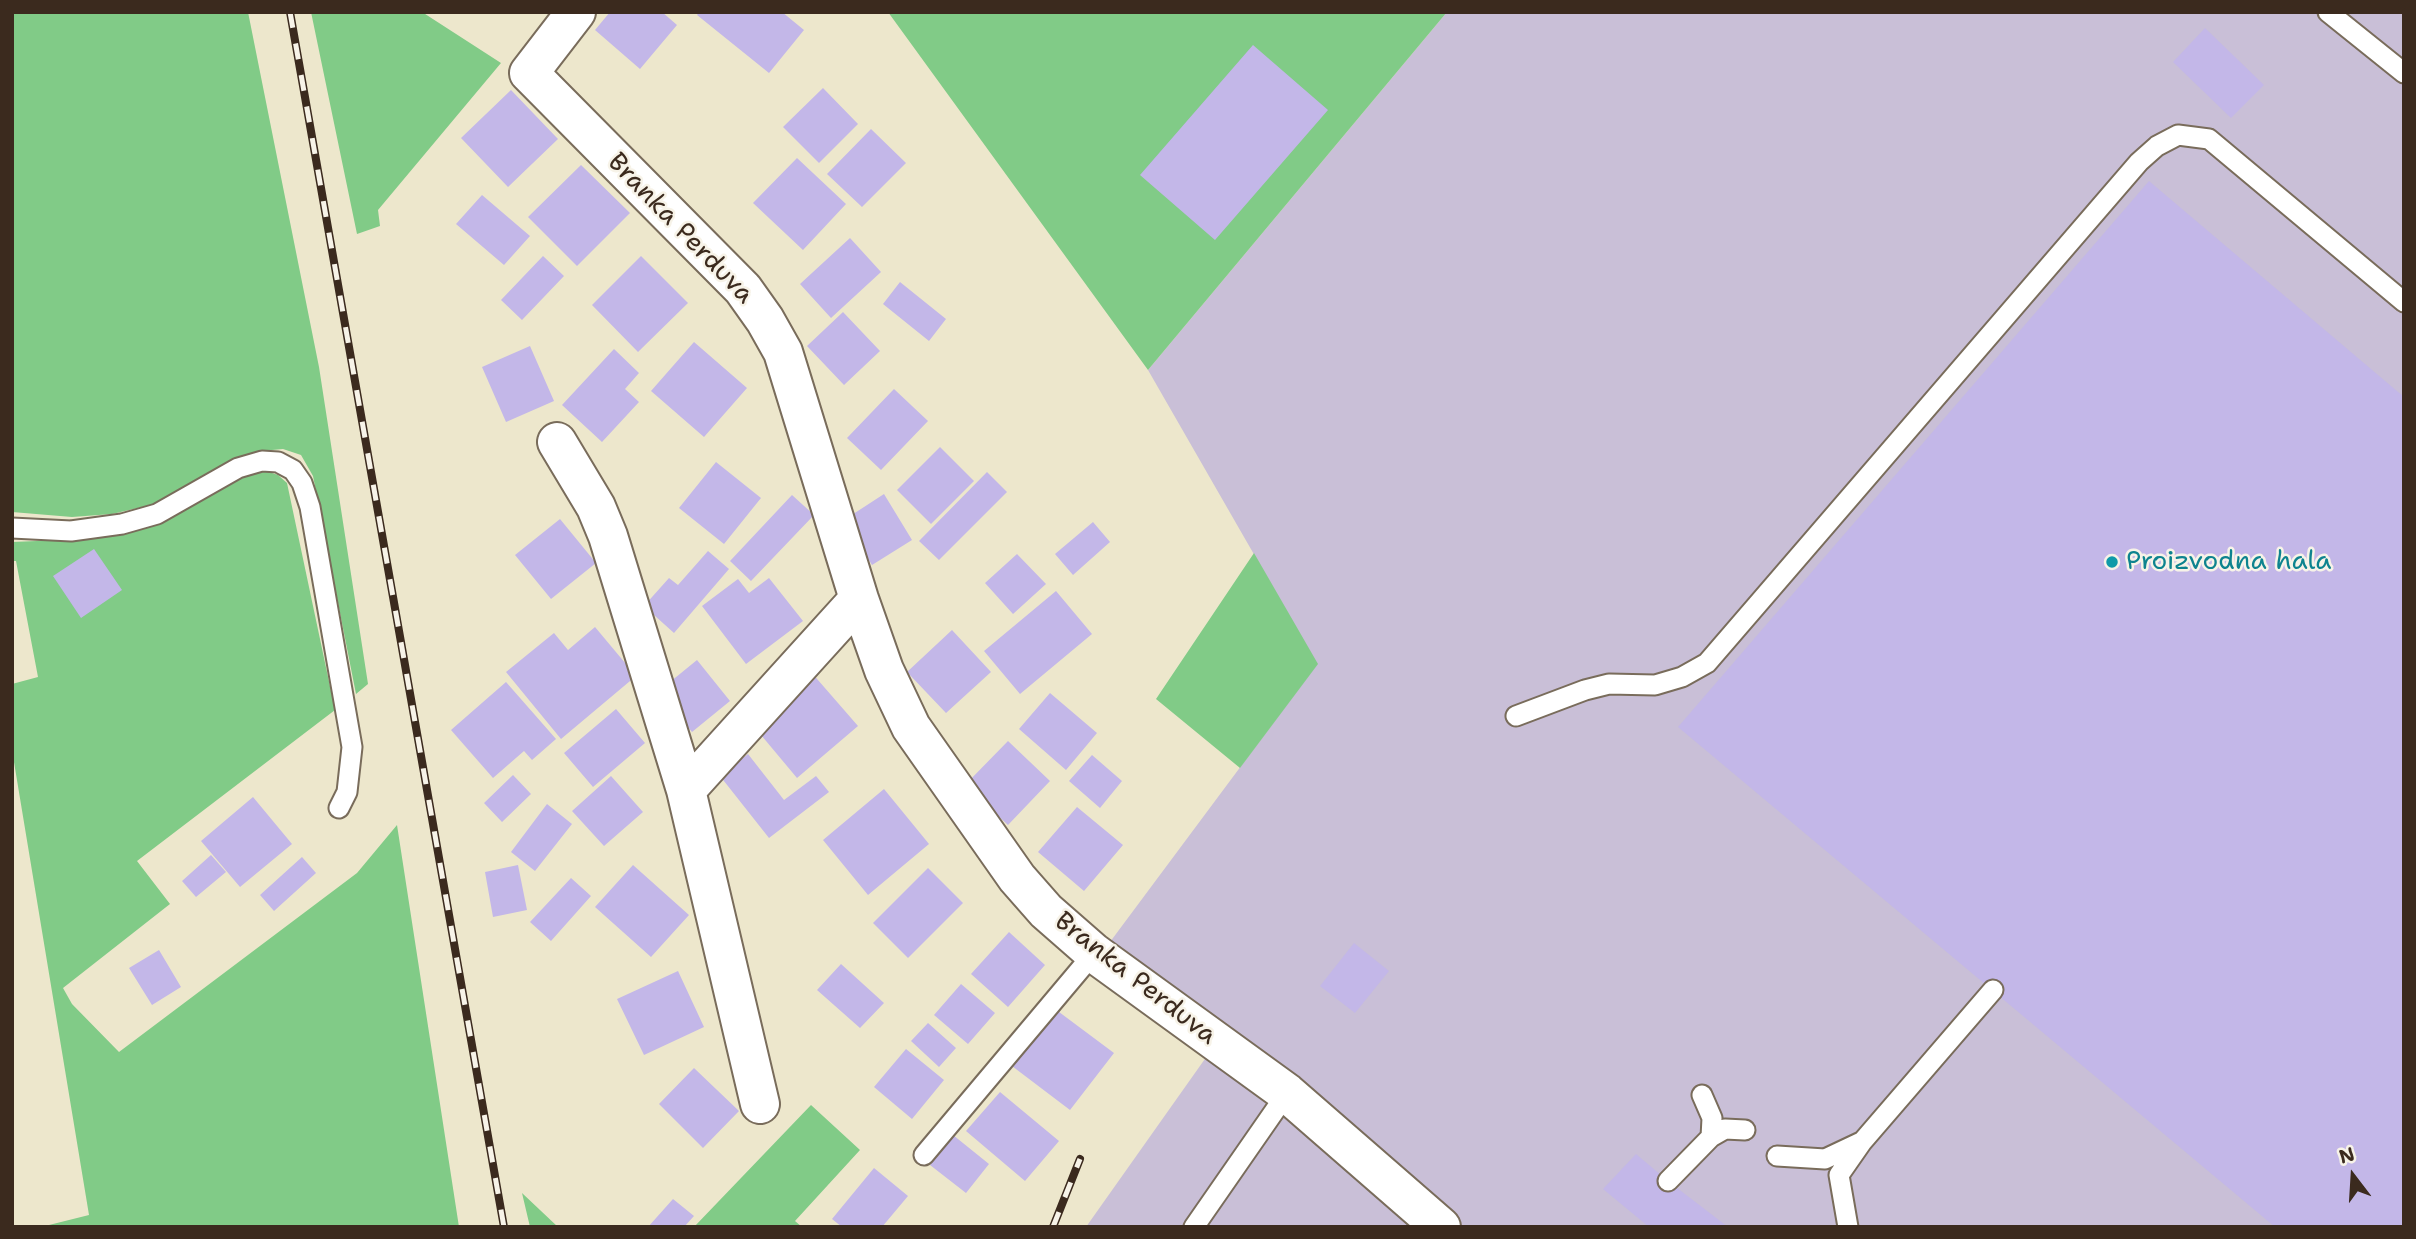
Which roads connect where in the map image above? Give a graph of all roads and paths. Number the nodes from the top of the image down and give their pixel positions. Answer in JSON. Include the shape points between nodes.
{"nodes":[{"id":1,"x":576,"y":12,"type":"edge"},
{"id":2,"x":2328,"y":12,"type":"edge"},
{"id":3,"x":2404,"y":73,"type":"edge"},
{"id":4,"x":2404,"y":302,"type":"edge"},
{"id":5,"x":556,"y":442,"type":"dead end"},
{"id":6,"x":12,"y":528,"type":"edge"},
{"id":7,"x":859,"y":599,"type":"junction"},
{"id":8,"x":1517,"y":716,"type":"dead end"},
{"id":9,"x":685,"y":790,"type":"junction"},
{"id":10,"x":339,"y":808,"type":"dead end"},
{"id":11,"x":1094,"y":953,"type":"junction"},
{"id":12,"x":1993,"y":990,"type":"dead end"},
{"id":13,"x":1287,"y":1093,"type":"junction"},
{"id":14,"x":1702,"y":1096,"type":"dead end"},
{"id":15,"x":760,"y":1104,"type":"dead end"},
{"id":16,"x":1745,"y":1130,"type":"dead end"},
{"id":17,"x":1711,"y":1137,"type":"junction"},
{"id":18,"x":1862,"y":1142,"type":"junction"},
{"id":19,"x":924,"y":1155,"type":"dead end"},
{"id":20,"x":1777,"y":1156,"type":"dead end"},
{"id":21,"x":1668,"y":1181,"type":"dead end"},
{"id":22,"x":1194,"y":1227,"type":"edge"},
{"id":23,"x":1441,"y":1227,"type":"edge"},
{"id":24,"x":1848,"y":1227,"type":"edge"}],
"edges":[{"from":1,"to":7,"type":"street","name":"Branka Perduva","via":[[529,73],[743,289],[765,320],[783,352]]},
{"from":2,"to":3,"type":"lane"},
{"from":4,"to":8,"type":"lane","via":[[2209,139],[2178,135],[2139,162],[1707,663],[1655,685],[1609,684]]},
{"from":5,"to":9,"type":"street","via":[[596,507],[608,536]]},
{"from":6,"to":10,"type":"lane","via":[[71,531],[122,524],[157,514],[238,468],[262,461],[278,462],[293,470],[310,507],[352,747],[347,792]]},
{"from":7,"to":9,"type":"street"},
{"from":7,"to":11,"type":"street","name":"Branka Perduva","via":[[884,670],[911,727],[1017,878]]},
{"from":9,"to":15,"type":"street"},
{"from":11,"to":13,"type":"street","name":"Branka Perduva"},
{"from":11,"to":19,"type":"lane"},
{"from":12,"to":18,"type":"lane"},
{"from":13,"to":22,"type":"lane"},
{"from":13,"to":23,"type":"street","name":"Branka Perduva"},
{"from":14,"to":17,"type":"lane","via":[[1712,1118]]},
{"from":16,"to":17,"type":"lane","via":[[1725,1129]]},
{"from":17,"to":21,"type":"lane"},
{"from":18,"to":20,"type":"lane","via":[[1825,1159]]},
{"from":18,"to":24,"type":"lane","via":[[1839,1175]]}]}
